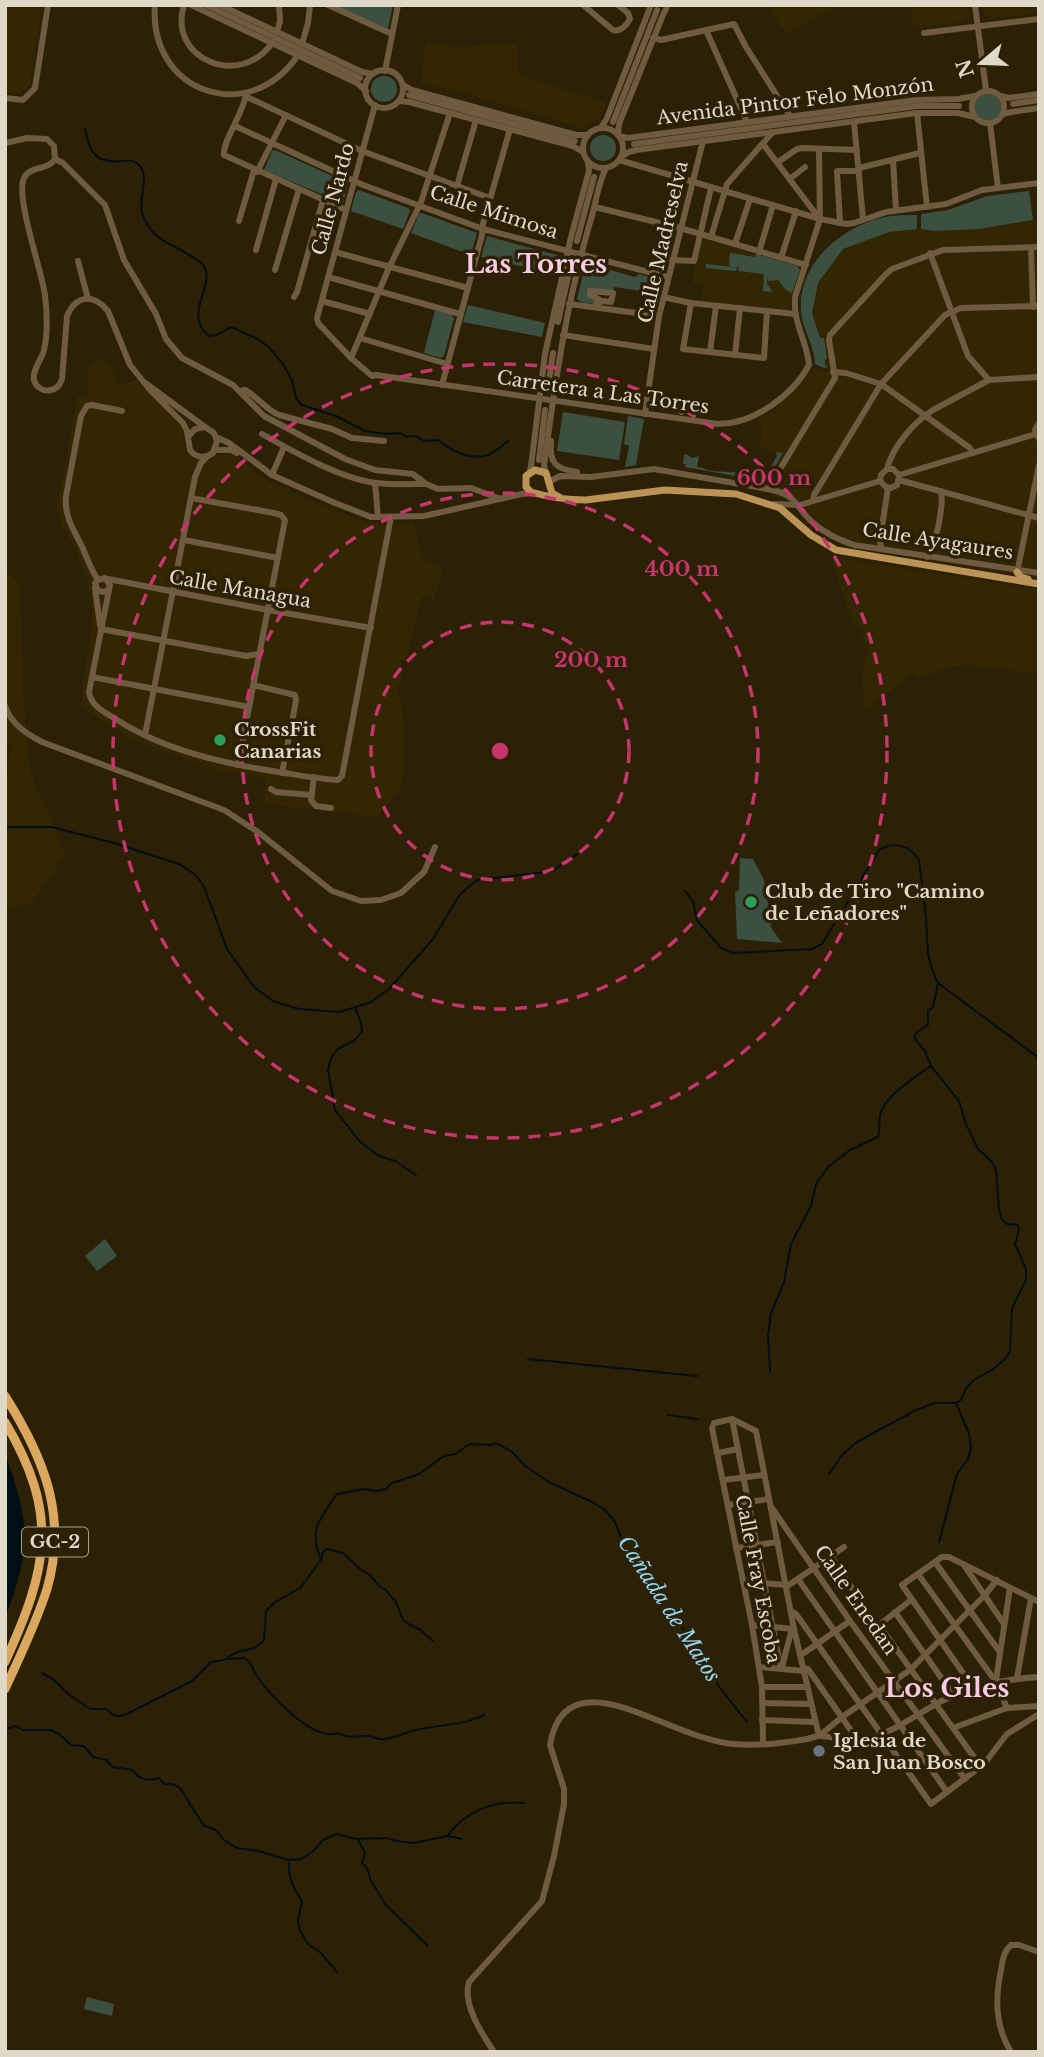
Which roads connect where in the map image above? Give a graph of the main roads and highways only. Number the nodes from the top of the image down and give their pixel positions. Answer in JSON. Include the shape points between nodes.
{"nodes":[{"id":1,"x":549,"y":482,"type":"junction"},
{"id":2,"x":537,"y":493,"type":"junction"},
{"id":3,"x":561,"y":498,"type":"junction"},
{"id":4,"x":1039,"y":583,"type":"edge"},
{"id":5,"x":5,"y":1396,"type":"edge"},
{"id":6,"x":5,"y":1422,"type":"edge"},
{"id":7,"x":5,"y":1662,"type":"edge"},
{"id":8,"x":5,"y":1689,"type":"edge"}],
"edges":[{"from":1,"to":2,"type":"main road"},
{"from":1,"to":2,"type":"main road","via":[[546,473],[535,470],[527,476],[526,487]]},
{"from":1,"to":3,"type":"main road","via":[[552,493]]},
{"from":2,"to":3,"type":"main road"},
{"from":3,"to":4,"type":"main road","via":[[586,500],[681,490],[736,494],[784,510],[836,550],[1016,574]]},
{"from":5,"to":8,"type":"highway","number":"GC-2","via":[[40,1459],[55,1528],[46,1590]]},
{"from":6,"to":7,"type":"highway","number":"GC-2","via":[[34,1483],[42,1539],[36,1587]]}]}
